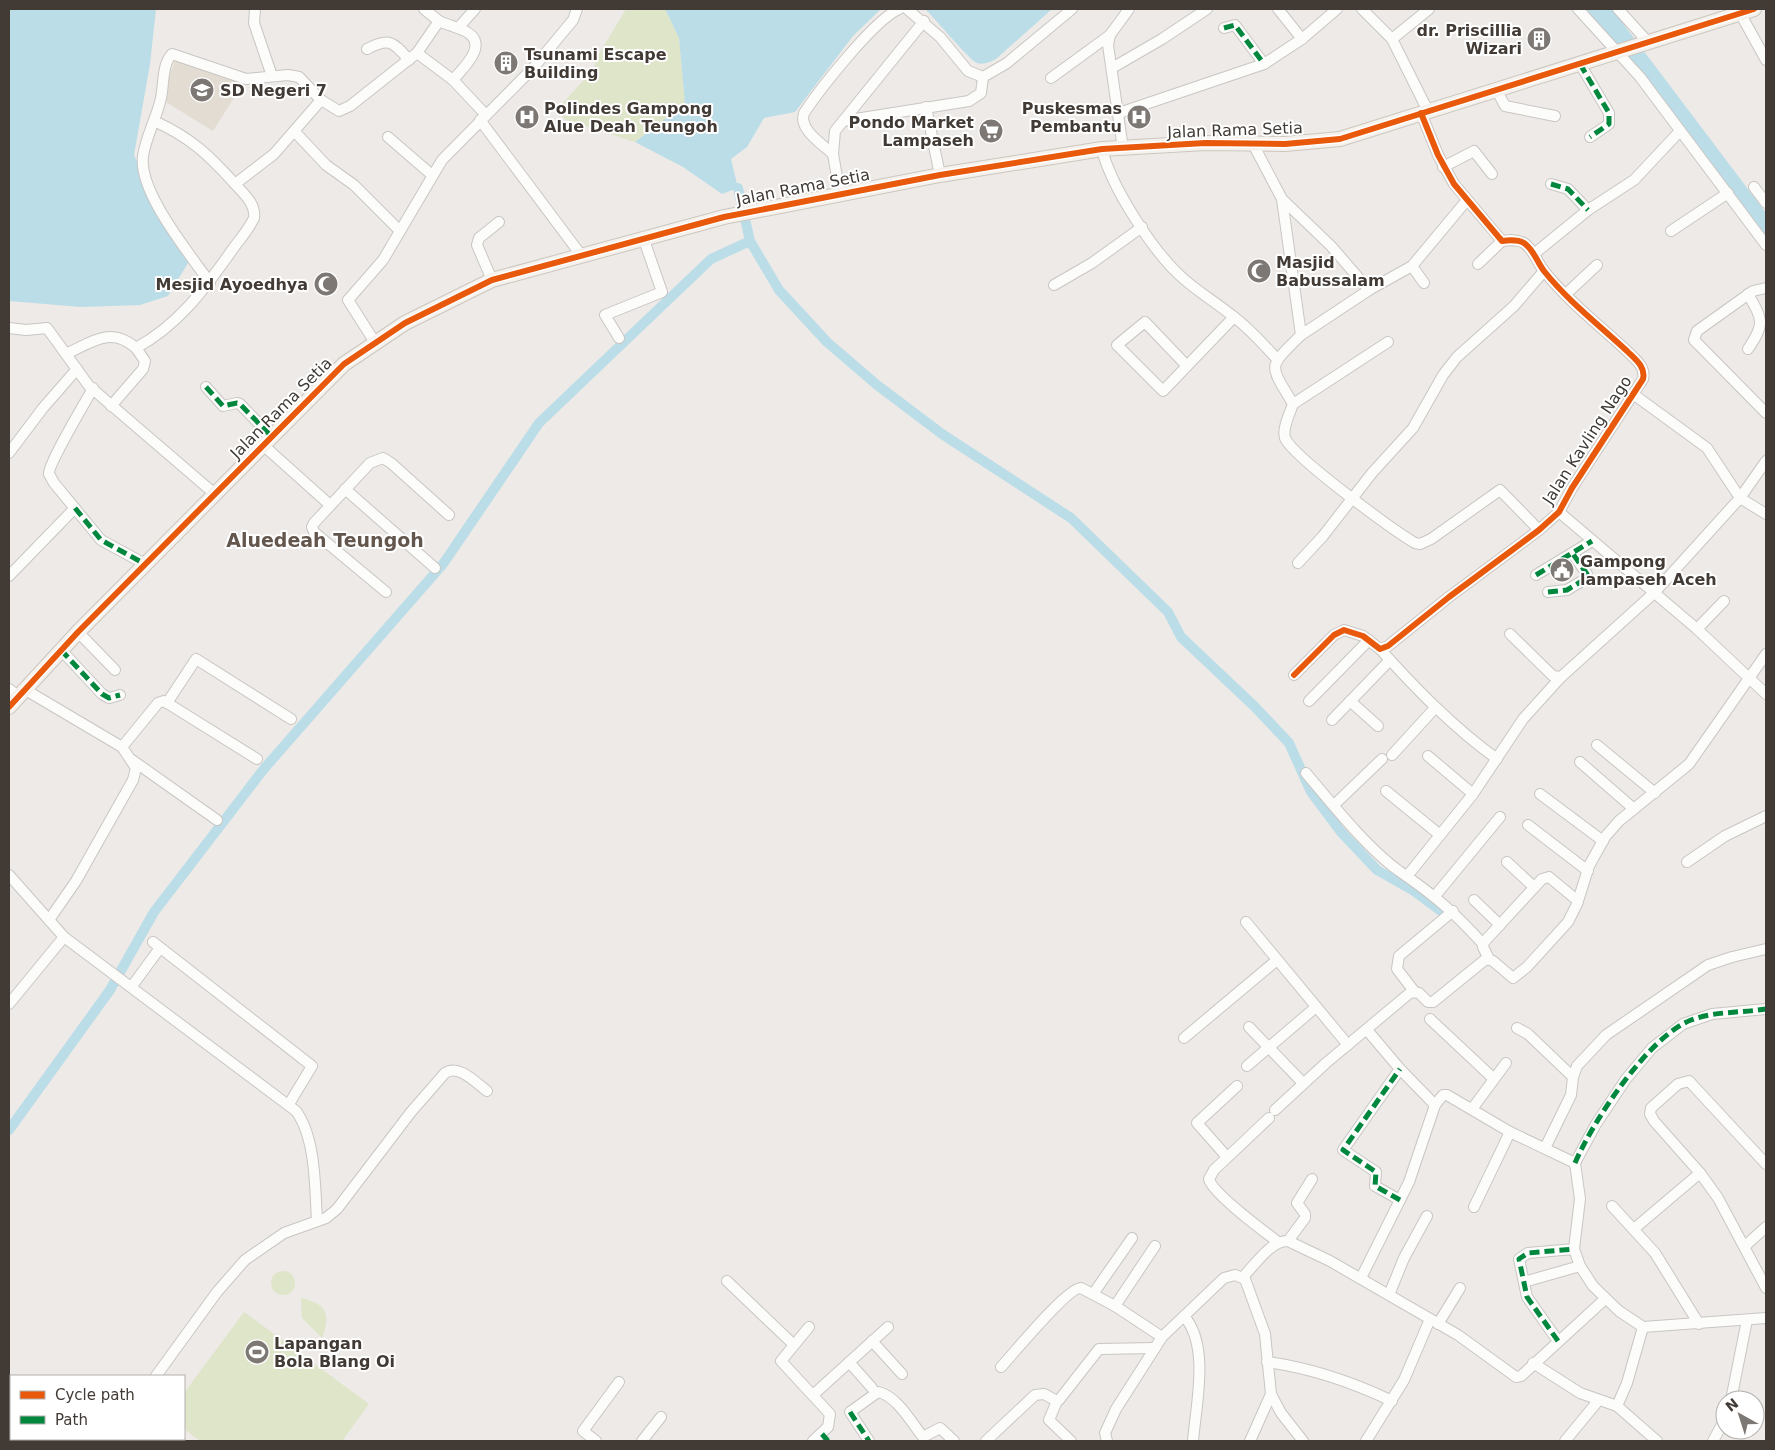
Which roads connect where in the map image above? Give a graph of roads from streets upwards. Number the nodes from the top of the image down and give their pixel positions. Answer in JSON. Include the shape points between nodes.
{"nodes":[{"id":1,"x":255,"y":9,"type":"edge"},
{"id":2,"x":424,"y":9,"type":"edge"},
{"id":3,"x":475,"y":9,"type":"edge"},
{"id":4,"x":577,"y":9,"type":"edge"},
{"id":5,"x":899,"y":9,"type":"edge"},
{"id":6,"x":907,"y":9,"type":"edge"},
{"id":7,"x":1072,"y":9,"type":"edge"},
{"id":8,"x":1129,"y":9,"type":"edge"},
{"id":9,"x":1207,"y":9,"type":"edge"},
{"id":10,"x":1278,"y":9,"type":"edge"},
{"id":11,"x":1337,"y":9,"type":"edge"},
{"id":12,"x":1362,"y":9,"type":"edge"},
{"id":13,"x":1429,"y":9,"type":"edge"},
{"id":14,"x":1578,"y":9,"type":"edge"},
{"id":15,"x":1618,"y":9,"type":"edge"},
{"id":16,"x":1754,"y":9,"type":"edge"},
{"id":17,"x":1740,"y":13,"type":"junction"},
{"id":18,"x":439,"y":21,"type":"junction"},
{"id":19,"x":924,"y":21,"type":"junction"},
{"id":20,"x":458,"y":28,"type":"junction"},
{"id":21,"x":1224,"y":28,"type":"dead end"},
{"id":22,"x":1110,"y":35,"type":"junction"},
{"id":23,"x":1302,"y":39,"type":"junction"},
{"id":24,"x":1392,"y":39,"type":"junction"},
{"id":25,"x":1647,"y":42,"type":"junction"},
{"id":26,"x":367,"y":50,"type":"dead end"},
{"id":27,"x":1619,"y":51,"type":"junction"},
{"id":28,"x":413,"y":57,"type":"junction"},
{"id":29,"x":1766,"y":60,"type":"edge"},
{"id":30,"x":1264,"y":64,"type":"junction"},
{"id":31,"x":1580,"y":64,"type":"junction"},
{"id":32,"x":1112,"y":68,"type":"junction"},
{"id":33,"x":272,"y":76,"type":"junction"},
{"id":34,"x":983,"y":77,"type":"junction"},
{"id":35,"x":1050,"y":78,"type":"dead end"},
{"id":36,"x":454,"y":80,"type":"junction"},
{"id":37,"x":1496,"y":89,"type":"junction"},
{"id":38,"x":322,"y":100,"type":"junction"},
{"id":39,"x":926,"y":107,"type":"junction"},
{"id":40,"x":1424,"y":112,"type":"junction"},
{"id":41,"x":1119,"y":113,"type":"junction"},
{"id":42,"x":1555,"y":116,"type":"dead end"},
{"id":43,"x":483,"y":118,"type":"junction"},
{"id":44,"x":154,"y":121,"type":"junction"},
{"id":45,"x":843,"y":121,"type":"junction"},
{"id":46,"x":295,"y":132,"type":"junction"},
{"id":47,"x":1680,"y":132,"type":"junction"},
{"id":48,"x":388,"y":136,"type":"dead end"},
{"id":49,"x":1590,"y":137,"type":"dead end"},
{"id":50,"x":1253,"y":144,"type":"junction"},
{"id":51,"x":1102,"y":149,"type":"junction"},
{"id":52,"x":1123,"y":149,"type":"junction"},
{"id":53,"x":833,"y":154,"type":"junction"},
{"id":54,"x":1443,"y":167,"type":"junction"},
{"id":55,"x":1492,"y":174,"type":"dead end"},
{"id":56,"x":432,"y":175,"type":"junction"},
{"id":57,"x":940,"y":175,"type":"junction"},
{"id":58,"x":235,"y":184,"type":"junction"},
{"id":59,"x":1551,"y":184,"type":"dead end"},
{"id":60,"x":1754,"y":187,"type":"dead end"},
{"id":61,"x":1728,"y":193,"type":"junction"},
{"id":62,"x":840,"y":194,"type":"junction"},
{"id":63,"x":1282,"y":200,"type":"junction"},
{"id":64,"x":1467,"y":200,"type":"junction"},
{"id":65,"x":1766,"y":203,"type":"edge"},
{"id":66,"x":1588,"y":210,"type":"junction"},
{"id":67,"x":499,"y":222,"type":"dead end"},
{"id":68,"x":1142,"y":227,"type":"junction"},
{"id":69,"x":400,"y":230,"type":"junction"},
{"id":70,"x":1671,"y":231,"type":"dead end"},
{"id":71,"x":644,"y":240,"type":"junction"},
{"id":72,"x":1502,"y":241,"type":"junction"},
{"id":73,"x":1766,"y":245,"type":"edge"},
{"id":74,"x":1534,"y":254,"type":"junction"},
{"id":75,"x":581,"y":255,"type":"junction"},
{"id":76,"x":1478,"y":264,"type":"dead end"},
{"id":77,"x":1597,"y":265,"type":"dead end"},
{"id":78,"x":1412,"y":266,"type":"junction"},
{"id":79,"x":1544,"y":271,"type":"junction"},
{"id":80,"x":492,"y":280,"type":"junction"},
{"id":81,"x":210,"y":283,"type":"junction"},
{"id":82,"x":1424,"y":283,"type":"dead end"},
{"id":83,"x":1054,"y":285,"type":"dead end"},
{"id":84,"x":1766,"y":288,"type":"edge"},
{"id":85,"x":1369,"y":290,"type":"junction"},
{"id":86,"x":1566,"y":294,"type":"junction"},
{"id":87,"x":1748,"y":294,"type":"junction"},
{"id":88,"x":1234,"y":317,"type":"junction"},
{"id":89,"x":9,"y":328,"type":"edge"},
{"id":90,"x":1301,"y":335,"type":"junction"},
{"id":91,"x":620,"y":338,"type":"dead end"},
{"id":92,"x":1388,"y":342,"type":"dead end"},
{"id":93,"x":376,"y":344,"type":"junction"},
{"id":94,"x":136,"y":348,"type":"junction"},
{"id":95,"x":1748,"y":349,"type":"dead end"},
{"id":96,"x":66,"y":354,"type":"junction"},
{"id":97,"x":1277,"y":359,"type":"junction"},
{"id":98,"x":1187,"y":366,"type":"junction"},
{"id":99,"x":77,"y":369,"type":"junction"},
{"id":100,"x":206,"y":387,"type":"dead end"},
{"id":101,"x":93,"y":388,"type":"junction"},
{"id":102,"x":1633,"y":394,"type":"junction"},
{"id":103,"x":1293,"y":404,"type":"junction"},
{"id":104,"x":111,"y":406,"type":"junction"},
{"id":105,"x":1766,"y":413,"type":"edge"},
{"id":106,"x":267,"y":440,"type":"junction"},
{"id":107,"x":9,"y":453,"type":"edge"},
{"id":108,"x":1766,"y":461,"type":"edge"},
{"id":109,"x":345,"y":489,"type":"junction"},
{"id":110,"x":216,"y":495,"type":"junction"},
{"id":111,"x":1353,"y":498,"type":"junction"},
{"id":112,"x":1740,"y":498,"type":"junction"},
{"id":113,"x":330,"y":505,"type":"junction"},
{"id":114,"x":75,"y":508,"type":"junction"},
{"id":115,"x":1559,"y":512,"type":"junction"},
{"id":116,"x":1766,"y":514,"type":"edge"},
{"id":117,"x":449,"y":515,"type":"dead end"},
{"id":118,"x":1539,"y":530,"type":"junction"},
{"id":119,"x":1592,"y":540,"type":"junction"},
{"id":120,"x":1573,"y":554,"type":"junction"},
{"id":121,"x":1298,"y":563,"type":"dead end"},
{"id":122,"x":145,"y":564,"type":"junction"},
{"id":123,"x":435,"y":568,"type":"dead end"},
{"id":124,"x":1536,"y":575,"type":"dead end"},
{"id":125,"x":9,"y":576,"type":"edge"},
{"id":126,"x":386,"y":592,"type":"dead end"},
{"id":127,"x":1548,"y":592,"type":"dead end"},
{"id":128,"x":1654,"y":593,"type":"junction"},
{"id":129,"x":1724,"y":602,"type":"dead end"},
{"id":130,"x":1697,"y":629,"type":"junction"},
{"id":131,"x":78,"y":632,"type":"junction"},
{"id":132,"x":1510,"y":634,"type":"dead end"},
{"id":133,"x":1369,"y":640,"type":"junction"},
{"id":134,"x":1380,"y":649,"type":"junction"},
{"id":135,"x":61,"y":650,"type":"junction"},
{"id":136,"x":1766,"y":654,"type":"edge"},
{"id":137,"x":1390,"y":660,"type":"junction"},
{"id":138,"x":115,"y":670,"type":"dead end"},
{"id":139,"x":1294,"y":676,"type":"dead end"},
{"id":140,"x":1561,"y":677,"type":"junction"},
{"id":141,"x":1750,"y":677,"type":"junction"},
{"id":142,"x":17,"y":691,"type":"edge"},
{"id":143,"x":1766,"y":694,"type":"edge"},
{"id":144,"x":120,"y":695,"type":"dead end"},
{"id":145,"x":1309,"y":701,"type":"dead end"},
{"id":146,"x":1350,"y":701,"type":"junction"},
{"id":147,"x":167,"y":704,"type":"junction"},
{"id":148,"x":9,"y":707,"type":"edge"},
{"id":149,"x":1435,"y":708,"type":"junction"},
{"id":150,"x":291,"y":718,"type":"dead end"},
{"id":151,"x":1332,"y":720,"type":"dead end"},
{"id":152,"x":1378,"y":726,"type":"dead end"},
{"id":153,"x":1597,"y":745,"type":"dead end"},
{"id":154,"x":122,"y":747,"type":"junction"},
{"id":155,"x":1392,"y":755,"type":"dead end"},
{"id":156,"x":1428,"y":756,"type":"dead end"},
{"id":157,"x":257,"y":759,"type":"dead end"},
{"id":158,"x":131,"y":760,"type":"junction"},
{"id":159,"x":1382,"y":760,"type":"dead end"},
{"id":160,"x":1497,"y":760,"type":"junction"},
{"id":161,"x":1580,"y":762,"type":"dead end"},
{"id":162,"x":1306,"y":773,"type":"dead end"},
{"id":163,"x":1386,"y":791,"type":"dead end"},
{"id":164,"x":1655,"y":793,"type":"junction"},
{"id":165,"x":1473,"y":794,"type":"junction"},
{"id":166,"x":1540,"y":794,"type":"dead end"},
{"id":167,"x":1334,"y":805,"type":"junction"},
{"id":168,"x":1634,"y":809,"type":"junction"},
{"id":169,"x":1766,"y":816,"type":"edge"},
{"id":170,"x":1500,"y":817,"type":"dead end"},
{"id":171,"x":217,"y":820,"type":"dead end"},
{"id":172,"x":1528,"y":825,"type":"dead end"},
{"id":173,"x":1440,"y":835,"type":"junction"},
{"id":174,"x":1603,"y":841,"type":"junction"},
{"id":175,"x":1507,"y":862,"type":"dead end"},
{"id":176,"x":1687,"y":862,"type":"dead end"},
{"id":177,"x":1588,"y":871,"type":"junction"},
{"id":178,"x":9,"y":875,"type":"edge"},
{"id":179,"x":1408,"y":875,"type":"junction"},
{"id":180,"x":1534,"y":887,"type":"junction"},
{"id":181,"x":1435,"y":896,"type":"junction"},
{"id":182,"x":1474,"y":900,"type":"dead end"},
{"id":183,"x":1578,"y":901,"type":"junction"},
{"id":184,"x":1453,"y":911,"type":"junction"},
{"id":185,"x":49,"y":920,"type":"junction"},
{"id":186,"x":1246,"y":922,"type":"dead end"},
{"id":187,"x":1500,"y":925,"type":"junction"},
{"id":188,"x":64,"y":937,"type":"junction"},
{"id":189,"x":1483,"y":944,"type":"junction"},
{"id":190,"x":1766,"y":949,"type":"edge"},
{"id":191,"x":1489,"y":959,"type":"junction"},
{"id":192,"x":1277,"y":960,"type":"junction"},
{"id":193,"x":128,"y":984,"type":"junction"},
{"id":194,"x":1414,"y":991,"type":"junction"},
{"id":195,"x":9,"y":1004,"type":"edge"},
{"id":196,"x":1316,"y":1007,"type":"junction"},
{"id":197,"x":1766,"y":1009,"type":"edge"},
{"id":198,"x":1430,"y":1019,"type":"dead end"},
{"id":199,"x":1249,"y":1026,"type":"dead end"},
{"id":200,"x":1517,"y":1028,"type":"dead end"},
{"id":201,"x":1367,"y":1030,"type":"junction"},
{"id":202,"x":1184,"y":1038,"type":"dead end"},
{"id":203,"x":1348,"y":1045,"type":"junction"},
{"id":204,"x":1268,"y":1047,"type":"junction"},
{"id":205,"x":1506,"y":1063,"type":"dead end"},
{"id":206,"x":1248,"y":1066,"type":"dead end"},
{"id":207,"x":1400,"y":1069,"type":"junction"},
{"id":208,"x":1573,"y":1077,"type":"junction"},
{"id":209,"x":1494,"y":1079,"type":"junction"},
{"id":210,"x":1303,"y":1084,"type":"junction"},
{"id":211,"x":1237,"y":1086,"type":"dead end"},
{"id":212,"x":487,"y":1091,"type":"dead end"},
{"id":213,"x":289,"y":1104,"type":"junction"},
{"id":214,"x":1435,"y":1105,"type":"junction"},
{"id":215,"x":1472,"y":1109,"type":"junction"},
{"id":216,"x":1510,"y":1132,"type":"junction"},
{"id":217,"x":1544,"y":1148,"type":"junction"},
{"id":218,"x":1227,"y":1157,"type":"junction"},
{"id":219,"x":1764,"y":1158,"type":"edge"},
{"id":220,"x":1575,"y":1163,"type":"junction"},
{"id":221,"x":1700,"y":1173,"type":"junction"},
{"id":222,"x":1312,"y":1179,"type":"dead end"},
{"id":223,"x":1400,"y":1200,"type":"junction"},
{"id":224,"x":1612,"y":1206,"type":"dead end"},
{"id":225,"x":1474,"y":1207,"type":"dead end"},
{"id":226,"x":1427,"y":1216,"type":"dead end"},
{"id":227,"x":317,"y":1221,"type":"junction"},
{"id":228,"x":1766,"y":1227,"type":"edge"},
{"id":229,"x":1635,"y":1228,"type":"junction"},
{"id":230,"x":1132,"y":1238,"type":"dead end"},
{"id":231,"x":1283,"y":1242,"type":"junction"},
{"id":232,"x":1155,"y":1246,"type":"dead end"},
{"id":233,"x":1746,"y":1246,"type":"junction"},
{"id":234,"x":1574,"y":1249,"type":"junction"},
{"id":235,"x":1580,"y":1266,"type":"junction"},
{"id":236,"x":1243,"y":1278,"type":"junction"},
{"id":237,"x":1361,"y":1278,"type":"junction"},
{"id":238,"x":727,"y":1281,"type":"dead end"},
{"id":239,"x":1524,"y":1282,"type":"junction"},
{"id":240,"x":1460,"y":1288,"type":"dead end"},
{"id":241,"x":1766,"y":1288,"type":"edge"},
{"id":242,"x":1093,"y":1294,"type":"junction"},
{"id":243,"x":1389,"y":1295,"type":"junction"},
{"id":244,"x":1605,"y":1299,"type":"junction"},
{"id":245,"x":1115,"y":1306,"type":"junction"},
{"id":246,"x":1184,"y":1316,"type":"junction"},
{"id":247,"x":1766,"y":1318,"type":"edge"},
{"id":248,"x":1747,"y":1320,"type":"junction"},
{"id":249,"x":1434,"y":1322,"type":"junction"},
{"id":250,"x":1699,"y":1324,"type":"junction"},
{"id":251,"x":809,"y":1327,"type":"dead end"},
{"id":252,"x":888,"y":1327,"type":"dead end"},
{"id":253,"x":1643,"y":1327,"type":"junction"},
{"id":254,"x":1162,"y":1337,"type":"junction"},
{"id":255,"x":872,"y":1341,"type":"junction"},
{"id":256,"x":1558,"y":1341,"type":"junction"},
{"id":257,"x":794,"y":1345,"type":"junction"},
{"id":258,"x":1155,"y":1348,"type":"junction"},
{"id":259,"x":849,"y":1362,"type":"junction"},
{"id":260,"x":1267,"y":1362,"type":"junction"},
{"id":261,"x":1533,"y":1363,"type":"junction"},
{"id":262,"x":1001,"y":1366,"type":"dead end"},
{"id":263,"x":902,"y":1374,"type":"dead end"},
{"id":264,"x":157,"y":1375,"type":"edge"},
{"id":265,"x":619,"y":1382,"type":"dead end"},
{"id":266,"x":872,"y":1388,"type":"dead end"},
{"id":267,"x":1734,"y":1390,"type":"edge"},
{"id":268,"x":1270,"y":1394,"type":"junction"},
{"id":269,"x":813,"y":1395,"type":"junction"},
{"id":270,"x":1057,"y":1401,"type":"junction"},
{"id":271,"x":1392,"y":1401,"type":"junction"},
{"id":272,"x":1598,"y":1401,"type":"junction"},
{"id":273,"x":1617,"y":1406,"type":"junction"},
{"id":274,"x":661,"y":1417,"type":"dead end"},
{"id":275,"x":825,"y":1438,"type":"edge"},
{"id":276,"x":595,"y":1441,"type":"edge"},
{"id":277,"x":642,"y":1441,"type":"edge"},
{"id":278,"x":813,"y":1441,"type":"edge"},
{"id":279,"x":869,"y":1441,"type":"edge"},
{"id":280,"x":954,"y":1441,"type":"edge"},
{"id":281,"x":986,"y":1441,"type":"edge"},
{"id":282,"x":1071,"y":1441,"type":"edge"},
{"id":283,"x":1107,"y":1441,"type":"edge"},
{"id":284,"x":1193,"y":1441,"type":"edge"},
{"id":285,"x":1250,"y":1441,"type":"edge"},
{"id":286,"x":1303,"y":1441,"type":"edge"},
{"id":287,"x":1366,"y":1441,"type":"edge"},
{"id":288,"x":1565,"y":1441,"type":"edge"},
{"id":289,"x":1657,"y":1441,"type":"edge"}],
"edges":[{"from":1,"to":33,"type":"street","via":[[254,23]]},
{"from":2,"to":18,"type":"street"},
{"from":3,"to":20,"type":"street"},
{"from":4,"to":43,"type":"street","via":[[573,20],[534,67]]},
{"from":5,"to":53,"type":"street","via":[[858,46],[804,113],[802,120],[806,129]]},
{"from":6,"to":19,"type":"street"},
{"from":7,"to":34,"type":"street","via":[[999,70]]},
{"from":8,"to":22,"type":"street"},
{"from":9,"to":32,"type":"street"},
{"from":10,"to":23,"type":"street"},
{"from":11,"to":23,"type":"street"},
{"from":12,"to":24,"type":"street"},
{"from":13,"to":24,"type":"street"},
{"from":14,"to":27,"type":"street"},
{"from":15,"to":25,"type":"street"},
{"from":16,"to":17,"type":"street","name":"Jalan Rama Setia"},
{"from":17,"to":25,"type":"street","name":"Jalan Rama Setia"},
{"from":17,"to":29,"type":"street"},
{"from":18,"to":20,"type":"street"},
{"from":18,"to":28,"type":"street"},
{"from":19,"to":34,"type":"street","via":[[963,66]]},
{"from":19,"to":45,"type":"street"},
{"from":20,"to":36,"type":"street","via":[[470,35],[476,46]]},
{"from":21,"to":30,"type":"street","via":[[1235,25]]},
{"from":22,"to":32,"type":"street","via":[[1108,44]]},
{"from":22,"to":35,"type":"street"},
{"from":23,"to":30,"type":"street"},
{"from":24,"to":40,"type":"street"},
{"from":25,"to":27,"type":"street","name":"Jalan Rama Setia"},
{"from":26,"to":28,"type":"street","via":[[389,42]]},
{"from":27,"to":31,"type":"street","name":"Jalan Rama Setia"},
{"from":27,"to":47,"type":"street"},
{"from":28,"to":36,"type":"street"},
{"from":28,"to":38,"type":"street","via":[[344,110],[334,110]]},
{"from":30,"to":41,"type":"street"},
{"from":31,"to":37,"type":"street","name":"Jalan Rama Setia"},
{"from":31,"to":49,"type":"street","via":[[1609,113],[1609,124]]},
{"from":32,"to":41,"type":"street"},
{"from":33,"to":38,"type":"street","via":[[299,76]]},
{"from":33,"to":44,"type":"street","via":[[246,79],[172,54],[166,64]]},
{"from":34,"to":39,"type":"street","via":[[981,92],[972,100]]},
{"from":36,"to":43,"type":"street"},
{"from":37,"to":40,"type":"street","name":"Jalan Rama Setia"},
{"from":37,"to":42,"type":"street","via":[[1505,106]]},
{"from":38,"to":46,"type":"street"},
{"from":39,"to":45,"type":"street"},
{"from":39,"to":57,"type":"street"},
{"from":40,"to":50,"type":"street","name":"Jalan Rama Setia","via":[[1340,139]]},
{"from":40,"to":54,"type":"street"},
{"from":41,"to":52,"type":"street"},
{"from":43,"to":56,"type":"street","via":[[451,149]]},
{"from":43,"to":75,"type":"street"},
{"from":44,"to":58,"type":"street","via":[[192,141]]},
{"from":44,"to":81,"type":"street","via":[[143,157],[146,181],[159,210]]},
{"from":45,"to":53,"type":"street","via":[[835,131]]},
{"from":46,"to":58,"type":"street","via":[[274,154]]},
{"from":46,"to":69,"type":"street","via":[[326,165],[354,185]]},
{"from":47,"to":61,"type":"street"},
{"from":47,"to":66,"type":"street","via":[[1634,180]]},
{"from":48,"to":56,"type":"street"},
{"from":50,"to":52,"type":"street","name":"Jalan Rama Setia","via":[[1205,143]]},
{"from":50,"to":63,"type":"street"},
{"from":51,"to":52,"type":"street","name":"Jalan Rama Setia"},
{"from":51,"to":57,"type":"street","name":"Jalan Rama Setia"},
{"from":51,"to":68,"type":"street","via":[[1114,182]]},
{"from":53,"to":62,"type":"street"},
{"from":54,"to":55,"type":"street","via":[[1474,151]]},
{"from":54,"to":64,"type":"street"},
{"from":56,"to":69,"type":"street"},
{"from":57,"to":62,"type":"street","name":"Jalan Rama Setia"},
{"from":58,"to":81,"type":"street","via":[[252,204],[254,218]]},
{"from":59,"to":66,"type":"street","via":[[1568,189]]},
{"from":60,"to":65,"type":"street"},
{"from":61,"to":70,"type":"street"},
{"from":61,"to":73,"type":"street"},
{"from":62,"to":71,"type":"street","name":"Jalan Rama Setia","via":[[724,217]]},
{"from":63,"to":85,"type":"street","via":[[1331,246]]},
{"from":63,"to":90,"type":"street"},
{"from":64,"to":72,"type":"street"},
{"from":64,"to":78,"type":"street"},
{"from":66,"to":74,"type":"street"},
{"from":67,"to":80,"type":"street","via":[[479,238],[476,245]]},
{"from":68,"to":83,"type":"street","via":[[1086,267]]},
{"from":68,"to":88,"type":"street","via":[[1177,273]]},
{"from":69,"to":93,"type":"street","via":[[383,260],[348,300]]},
{"from":71,"to":75,"type":"street","name":"Jalan Rama Setia"},
{"from":71,"to":91,"type":"street","via":[[662,292],[605,315]]},
{"from":72,"to":74,"type":"street","name":"Jalan Kavling Nago","via":[[1523,242]]},
{"from":72,"to":76,"type":"street"},
{"from":74,"to":79,"type":"street","name":"Jalan Kavling Nago"},
{"from":75,"to":80,"type":"street","name":"Jalan Rama Setia"},
{"from":77,"to":86,"type":"street"},
{"from":78,"to":82,"type":"street"},
{"from":78,"to":85,"type":"street"},
{"from":79,"to":86,"type":"street","name":"Jalan Kavling Nago"},
{"from":79,"to":111,"type":"street","via":[[1514,306],[1456,357],[1442,375],[1413,428]]},
{"from":80,"to":93,"type":"street","name":"Jalan Rama Setia","via":[[405,324]]},
{"from":81,"to":94,"type":"street","via":[[168,328]]},
{"from":84,"to":87,"type":"street"},
{"from":85,"to":90,"type":"street"},
{"from":86,"to":102,"type":"street","name":"Jalan Kavling Nago","via":[[1641,366],[1643,379]]},
{"from":87,"to":95,"type":"street","via":[[1761,322],[1760,330]]},
{"from":87,"to":105,"type":"street","via":[[1697,331],[1694,340]]},
{"from":88,"to":97,"type":"street"},
{"from":88,"to":98,"type":"street"},
{"from":89,"to":96,"type":"street","via":[[46,328]]},
{"from":90,"to":97,"type":"street"},
{"from":92,"to":103,"type":"street"},
{"from":93,"to":106,"type":"street","name":"Jalan Rama Setia","via":[[344,364]]},
{"from":94,"to":96,"type":"street","via":[[121,338],[107,336]]},
{"from":94,"to":104,"type":"street","via":[[144,361],[143,369]]},
{"from":96,"to":99,"type":"street"},
{"from":97,"to":103,"type":"street","via":[[1275,372]]},
{"from":98,"to":98,"type":"street","via":[[1163,391],[1117,345],[1146,322]]},
{"from":99,"to":101,"type":"street"},
{"from":99,"to":107,"type":"street"},
{"from":100,"to":106,"type":"street","via":[[223,406],[240,404]]},
{"from":101,"to":104,"type":"street"},
{"from":101,"to":114,"type":"street","via":[[48,469],[54,483]]},
{"from":102,"to":112,"type":"street","via":[[1707,448]]},
{"from":102,"to":115,"type":"street","name":"Jalan Kavling Nago"},
{"from":103,"to":111,"type":"street","via":[[1285,428],[1286,439]]},
{"from":104,"to":110,"type":"street"},
{"from":106,"to":110,"type":"street","name":"Jalan Rama Setia"},
{"from":106,"to":113,"type":"street"},
{"from":108,"to":112,"type":"street"},
{"from":109,"to":113,"type":"street"},
{"from":109,"to":117,"type":"street","via":[[370,463],[383,458]]},
{"from":109,"to":123,"type":"street"},
{"from":110,"to":122,"type":"street","name":"Jalan Rama Setia"},
{"from":111,"to":118,"type":"street","via":[[1418,544],[1431,539],[1500,490]]},
{"from":111,"to":121,"type":"street"},
{"from":112,"to":116,"type":"street"},
{"from":112,"to":128,"type":"street"},
{"from":113,"to":126,"type":"street","via":[[312,529]]},
{"from":114,"to":122,"type":"street","via":[[101,540]]},
{"from":114,"to":125,"type":"street"},
{"from":115,"to":118,"type":"street","name":"Jalan Kavling Nago"},
{"from":115,"to":119,"type":"street"},
{"from":118,"to":134,"type":"street","name":"Jalan Kavling Nago"},
{"from":119,"to":120,"type":"street"},
{"from":119,"to":128,"type":"street"},
{"from":120,"to":124,"type":"street"},
{"from":120,"to":127,"type":"street","via":[[1587,578],[1567,590]]},
{"from":122,"to":131,"type":"street","name":"Jalan Rama Setia"},
{"from":128,"to":130,"type":"street"},
{"from":128,"to":140,"type":"street"},
{"from":129,"to":130,"type":"street"},
{"from":130,"to":141,"type":"street"},
{"from":131,"to":135,"type":"street","name":"Jalan Rama Setia"},
{"from":131,"to":138,"type":"street"},
{"from":132,"to":140,"type":"street","via":[[1553,676]]},
{"from":133,"to":134,"type":"street"},
{"from":133,"to":139,"type":"street","via":[[1348,630],[1340,631]]},
{"from":133,"to":145,"type":"street"},
{"from":134,"to":137,"type":"street"},
{"from":135,"to":142,"type":"street","name":"Jalan Rama Setia"},
{"from":135,"to":144,"type":"street","via":[[102,694],[112,699]]},
{"from":136,"to":141,"type":"street"},
{"from":137,"to":146,"type":"street"},
{"from":137,"to":149,"type":"street"},
{"from":140,"to":160,"type":"street","via":[[1524,719]]},
{"from":141,"to":143,"type":"street"},
{"from":141,"to":164,"type":"street","via":[[1689,764]]},
{"from":142,"to":148,"type":"street","name":"Jalan Rama Setia"},
{"from":142,"to":154,"type":"street"},
{"from":146,"to":151,"type":"street"},
{"from":146,"to":152,"type":"street"},
{"from":147,"to":150,"type":"street","via":[[196,658]]},
{"from":147,"to":154,"type":"street","via":[[164,701],[158,703]]},
{"from":147,"to":157,"type":"street"},
{"from":149,"to":155,"type":"street"},
{"from":149,"to":160,"type":"street","via":[[1464,736]]},
{"from":153,"to":164,"type":"street"},
{"from":154,"to":158,"type":"street"},
{"from":156,"to":165,"type":"street"},
{"from":158,"to":171,"type":"street"},
{"from":158,"to":185,"type":"street","via":[[136,768],[133,780],[76,881]]},
{"from":159,"to":167,"type":"street"},
{"from":160,"to":165,"type":"street"},
{"from":161,"to":168,"type":"street"},
{"from":162,"to":167,"type":"street"},
{"from":163,"to":173,"type":"street"},
{"from":164,"to":168,"type":"street"},
{"from":165,"to":173,"type":"street"},
{"from":166,"to":174,"type":"street"},
{"from":167,"to":179,"type":"street","via":[[1376,850]]},
{"from":168,"to":174,"type":"street"},
{"from":169,"to":176,"type":"street","via":[[1725,836]]},
{"from":170,"to":181,"type":"street"},
{"from":172,"to":177,"type":"street"},
{"from":173,"to":179,"type":"street"},
{"from":174,"to":177,"type":"street"},
{"from":175,"to":180,"type":"street"},
{"from":177,"to":183,"type":"street"},
{"from":178,"to":185,"type":"street"},
{"from":179,"to":181,"type":"street"},
{"from":180,"to":183,"type":"street","via":[[1549,876]]},
{"from":180,"to":187,"type":"street"},
{"from":181,"to":184,"type":"street"},
{"from":182,"to":187,"type":"street"},
{"from":183,"to":191,"type":"street","via":[[1568,922],[1515,977],[1510,977]]},
{"from":184,"to":189,"type":"street"},
{"from":184,"to":194,"type":"street","via":[[1400,956],[1397,969]]},
{"from":185,"to":188,"type":"street"},
{"from":186,"to":192,"type":"street"},
{"from":187,"to":189,"type":"street"},
{"from":188,"to":193,"type":"street"},
{"from":188,"to":195,"type":"street"},
{"from":189,"to":191,"type":"street"},
{"from":190,"to":208,"type":"street","via":[[1708,965],[1606,1035],[1581,1060]]},
{"from":191,"to":194,"type":"street","via":[[1434,1002],[1428,1002]]},
{"from":192,"to":196,"type":"street"},
{"from":192,"to":202,"type":"street"},
{"from":193,"to":213,"type":"street"},
{"from":193,"to":213,"type":"street","via":[[156,945],[312,1066]]},
{"from":194,"to":201,"type":"street"},
{"from":196,"to":203,"type":"street"},
{"from":196,"to":204,"type":"street"},
{"from":197,"to":220,"type":"street","via":[[1712,1014],[1673,1030],[1652,1048],[1626,1079]]},
{"from":198,"to":209,"type":"street"},
{"from":199,"to":204,"type":"street"},
{"from":200,"to":208,"type":"street","via":[[1528,1034]]},
{"from":201,"to":203,"type":"street"},
{"from":201,"to":207,"type":"street"},
{"from":203,"to":210,"type":"street"},
{"from":204,"to":206,"type":"street"},
{"from":204,"to":210,"type":"street"},
{"from":205,"to":209,"type":"street"},
{"from":207,"to":214,"type":"street"},
{"from":207,"to":223,"type":"street","via":[[1343,1150],[1376,1172],[1374,1186]]},
{"from":208,"to":217,"type":"street","via":[[1571,1096]]},
{"from":209,"to":215,"type":"street"},
{"from":210,"to":218,"type":"street"},
{"from":211,"to":218,"type":"street","via":[[1198,1123]]},
{"from":212,"to":227,"type":"street","via":[[458,1070],[444,1072],[337,1209]]},
{"from":213,"to":227,"type":"street","via":[[301,1118],[310,1148]]},
{"from":214,"to":215,"type":"street","via":[[1441,1097],[1448,1095]]},
{"from":214,"to":223,"type":"street"},
{"from":215,"to":216,"type":"street"},
{"from":216,"to":217,"type":"street"},
{"from":216,"to":225,"type":"street"},
{"from":217,"to":220,"type":"street"},
{"from":218,"to":231,"type":"street","via":[[1211,1175],[1210,1182]]},
{"from":219,"to":221,"type":"street","via":[[1693,1084],[1682,1082],[1656,1103],[1650,1114]]},
{"from":220,"to":234,"type":"street","via":[[1580,1199]]},
{"from":221,"to":229,"type":"street"},
{"from":221,"to":233,"type":"street"},
{"from":222,"to":231,"type":"street","via":[[1297,1202],[1305,1218]]},
{"from":223,"to":237,"type":"street"},
{"from":224,"to":229,"type":"street"},
{"from":226,"to":243,"type":"street","via":[[1404,1258]]},
{"from":227,"to":264,"type":"street","via":[[284,1233],[245,1260],[217,1292]]},
{"from":228,"to":233,"type":"street"},
{"from":229,"to":250,"type":"street","via":[[1655,1253]]},
{"from":230,"to":242,"type":"street"},
{"from":231,"to":236,"type":"street"},
{"from":231,"to":237,"type":"street"},
{"from":232,"to":245,"type":"street"},
{"from":233,"to":241,"type":"street"},
{"from":234,"to":235,"type":"street"},
{"from":234,"to":239,"type":"street","via":[[1522,1255],[1518,1261]]},
{"from":235,"to":239,"type":"street"},
{"from":235,"to":244,"type":"street"},
{"from":236,"to":246,"type":"street","via":[[1235,1275],[1224,1278]]},
{"from":236,"to":260,"type":"street","via":[[1262,1322]]},
{"from":237,"to":243,"type":"street"},
{"from":238,"to":257,"type":"street"},
{"from":239,"to":256,"type":"street","via":[[1534,1310]]},
{"from":240,"to":249,"type":"street"},
{"from":242,"to":245,"type":"street"},
{"from":242,"to":262,"type":"street","via":[[1079,1288],[1067,1295]]},
{"from":243,"to":249,"type":"street"},
{"from":244,"to":253,"type":"street"},
{"from":244,"to":256,"type":"street"},
{"from":245,"to":254,"type":"street"},
{"from":246,"to":254,"type":"street"},
{"from":246,"to":284,"type":"street","via":[[1192,1325],[1198,1348]]},
{"from":247,"to":248,"type":"street"},
{"from":248,"to":250,"type":"street"},
{"from":248,"to":267,"type":"street"},
{"from":249,"to":261,"type":"street","via":[[1458,1335],[1514,1377],[1521,1376]]},
{"from":249,"to":271,"type":"street"},
{"from":250,"to":253,"type":"street"},
{"from":251,"to":257,"type":"street"},
{"from":252,"to":255,"type":"street"},
{"from":253,"to":273,"type":"street"},
{"from":254,"to":258,"type":"street"},
{"from":255,"to":259,"type":"street"},
{"from":255,"to":263,"type":"street"},
{"from":256,"to":261,"type":"street"},
{"from":257,"to":269,"type":"street","via":[[781,1361]]},
{"from":258,"to":270,"type":"street","via":[[1099,1349]]},
{"from":258,"to":283,"type":"street","via":[[1104,1432]]},
{"from":259,"to":266,"type":"street"},
{"from":259,"to":269,"type":"street"},
{"from":260,"to":268,"type":"street"},
{"from":260,"to":271,"type":"street","via":[[1319,1372]]},
{"from":261,"to":272,"type":"street","via":[[1580,1394]]},
{"from":265,"to":276,"type":"street","via":[[582,1431]]},
{"from":268,"to":285,"type":"street"},
{"from":268,"to":286,"type":"street"},
{"from":269,"to":275,"type":"street","via":[[830,1414],[831,1422]]},
{"from":270,"to":281,"type":"street","via":[[1044,1394],[1035,1395]]},
{"from":270,"to":282,"type":"street","via":[[1050,1420]]},
{"from":271,"to":287,"type":"street"},
{"from":272,"to":273,"type":"street"},
{"from":272,"to":288,"type":"street"},
{"from":273,"to":289,"type":"street"},
{"from":274,"to":277,"type":"street"},
{"from":275,"to":278,"type":"street"},
{"from":279,"to":280,"type":"street","via":[[850,1412],[878,1392],[894,1400],[923,1437],[940,1428]]}]}
